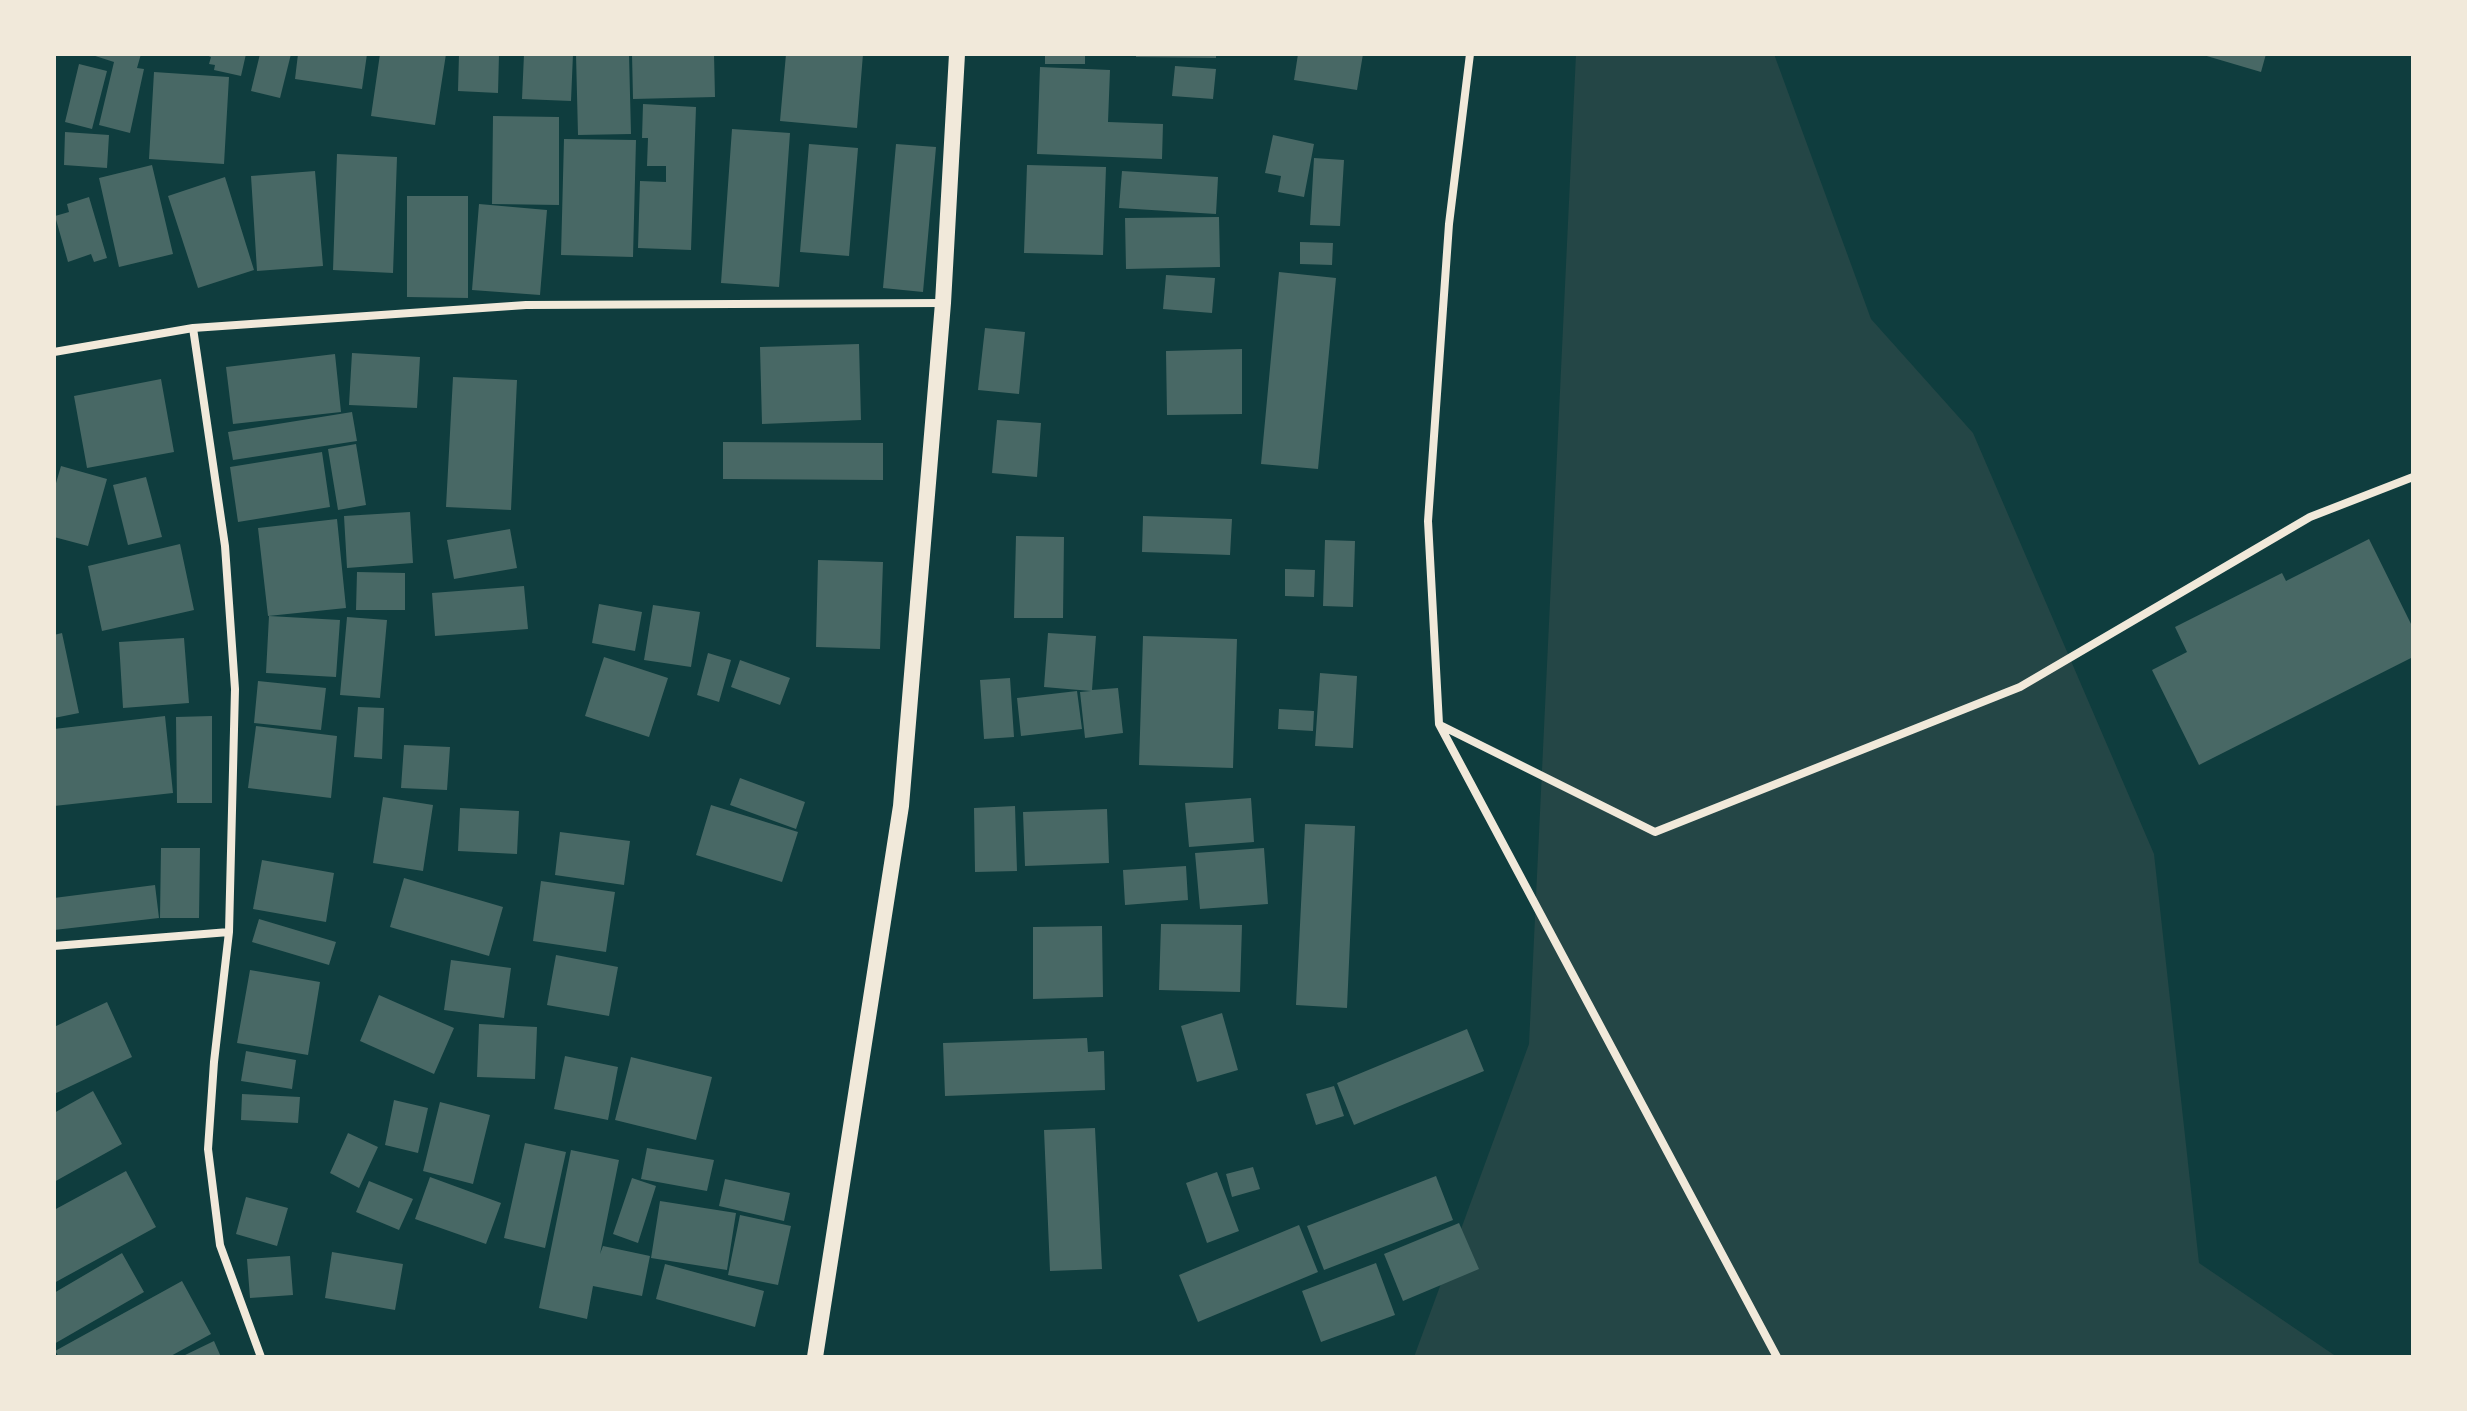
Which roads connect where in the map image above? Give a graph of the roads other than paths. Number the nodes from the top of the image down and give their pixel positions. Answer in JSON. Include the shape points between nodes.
{"nodes":[{"id":1,"x":957,"y":54,"type":"edge"},
{"id":2,"x":1470,"y":54,"type":"edge"},
{"id":3,"x":943,"y":303,"type":"junction"},
{"id":4,"x":193,"y":328,"type":"junction"},
{"id":5,"x":54,"y":352,"type":"edge"},
{"id":6,"x":2413,"y":477,"type":"edge"},
{"id":7,"x":1439,"y":724,"type":"junction"},
{"id":8,"x":229,"y":932,"type":"junction"},
{"id":9,"x":54,"y":946,"type":"edge"},
{"id":10,"x":261,"y":1357,"type":"edge"},
{"id":11,"x":815,"y":1357,"type":"edge"},
{"id":12,"x":1777,"y":1357,"type":"edge"}],
"edges":[{"from":1,"to":3,"type":"main road"},
{"from":2,"to":7,"type":"street","via":[[1449,224],[1428,521]]},
{"from":3,"to":4,"type":"street","via":[[526,305]]},
{"from":3,"to":11,"type":"main road","via":[[901,806]]},
{"from":4,"to":5,"type":"street"},
{"from":4,"to":8,"type":"street","via":[[225,546],[235,689]]},
{"from":6,"to":7,"type":"street","via":[[2310,517],[2020,687],[1655,832]]},
{"from":7,"to":12,"type":"street"},
{"from":8,"to":9,"type":"street"},
{"from":8,"to":10,"type":"street","via":[[208,1149],[220,1245]]}]}
